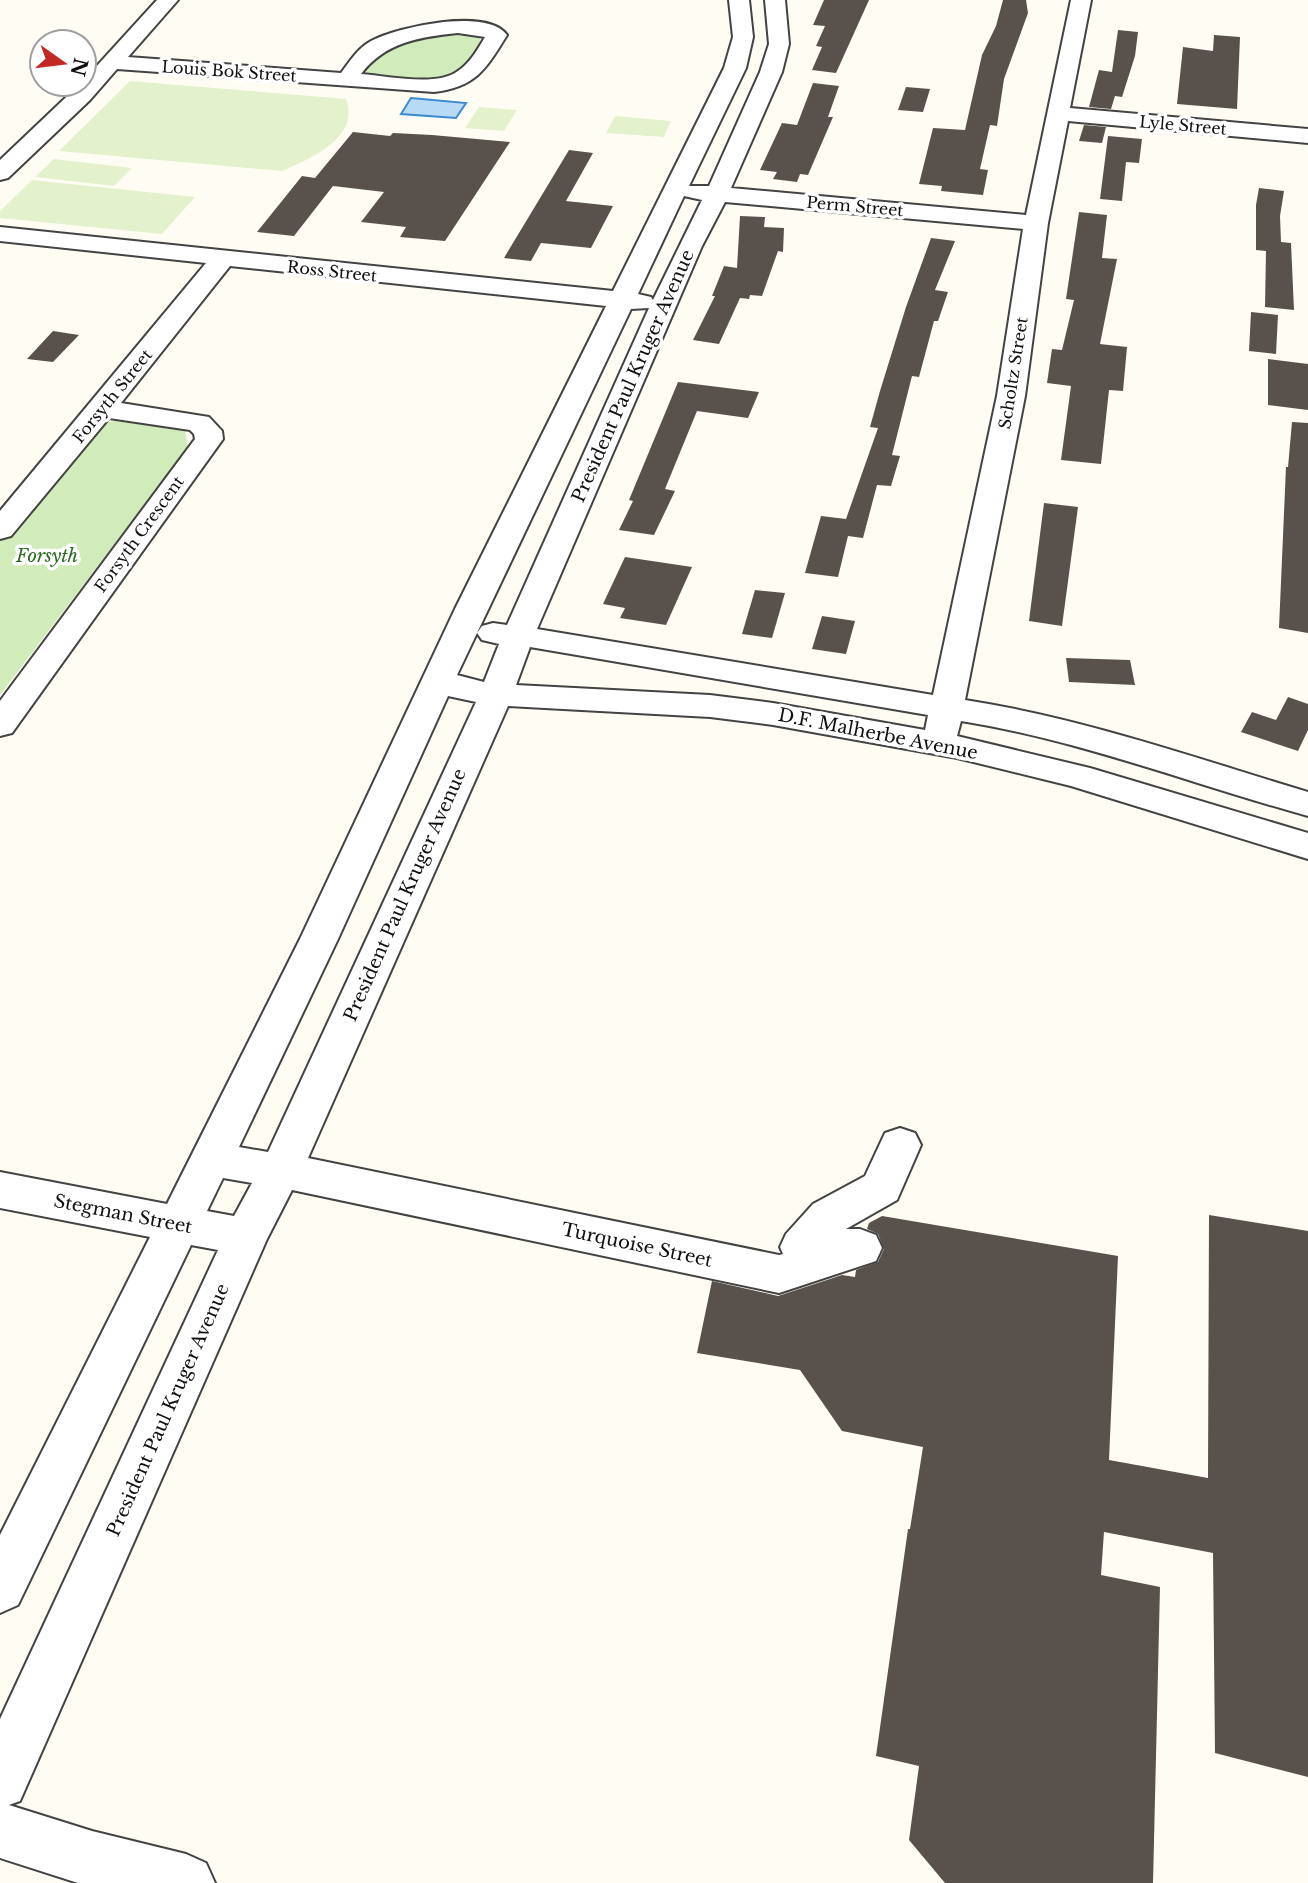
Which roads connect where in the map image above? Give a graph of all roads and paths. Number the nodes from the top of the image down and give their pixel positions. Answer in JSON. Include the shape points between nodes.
{"nodes":[{"id":1,"x":168,"y":0,"type":"edge"},
{"id":2,"x":1081,"y":0,"type":"edge"},
{"id":3,"x":739,"y":5,"type":"edge"},
{"id":4,"x":776,"y":5,"type":"edge"},
{"id":5,"x":111,"y":62,"type":"junction"},
{"id":6,"x":347,"y":79,"type":"junction"},
{"id":7,"x":1059,"y":114,"type":"junction"},
{"id":8,"x":1308,"y":136,"type":"edge"},
{"id":9,"x":0,"y":173,"type":"edge"},
{"id":10,"x":674,"y":190,"type":"junction"},
{"id":11,"x":717,"y":194,"type":"junction"},
{"id":12,"x":1036,"y":223,"type":"junction"},
{"id":13,"x":0,"y":234,"type":"edge"},
{"id":14,"x":222,"y":260,"type":"junction"},
{"id":15,"x":620,"y":299,"type":"junction"},
{"id":16,"x":665,"y":306,"type":"junction"},
{"id":17,"x":102,"y":409,"type":"junction"},
{"id":18,"x":0,"y":530,"type":"edge"},
{"id":19,"x":526,"y":616,"type":"junction"},
{"id":20,"x":461,"y":631,"type":"junction"},
{"id":21,"x":439,"y":679,"type":"junction"},
{"id":22,"x":496,"y":695,"type":"junction"},
{"id":23,"x":947,"y":706,"type":"junction"},
{"id":24,"x":0,"y":725,"type":"edge"},
{"id":25,"x":939,"y":744,"type":"junction"},
{"id":26,"x":1308,"y":804,"type":"edge"},
{"id":27,"x":1308,"y":846,"type":"edge"},
{"id":28,"x":900,"y":1145,"type":"dead end"},
{"id":29,"x":210,"y":1158,"type":"junction"},
{"id":30,"x":281,"y":1170,"type":"junction"},
{"id":31,"x":0,"y":1190,"type":"edge"},
{"id":32,"x":177,"y":1225,"type":"junction"},
{"id":33,"x":246,"y":1237,"type":"junction"},
{"id":34,"x":0,"y":1588,"type":"edge"},
{"id":35,"x":2,"y":1772,"type":"edge"},
{"id":36,"x":0,"y":1830,"type":"edge"},
{"id":37,"x":186,"y":1883,"type":"edge"}],
"edges":[{"from":1,"to":5,"type":"street"},
{"from":2,"to":7,"type":"street","name":"Scholtz Street"},
{"from":3,"to":4,"type":"street"},
{"from":3,"to":10,"type":"street","via":[[743,37],[735,68]]},
{"from":4,"to":11,"type":"street","name":"President Paul Kruger Avenue","via":[[779,44],[771,72]]},
{"from":5,"to":6,"type":"street","name":"Louis Bok Street"},
{"from":5,"to":9,"type":"street"},
{"from":6,"to":6,"type":"street","name":"Louis Bok Street","via":[[434,86],[456,83],[471,73],[497,35],[466,27],[392,40],[366,55]]},
{"from":7,"to":8,"type":"street","name":"Lyle Street"},
{"from":7,"to":12,"type":"street","name":"Scholtz Street"},
{"from":10,"to":11,"type":"street","name":"Perm Street"},
{"from":10,"to":15,"type":"street"},
{"from":11,"to":12,"type":"street","name":"Perm Street"},
{"from":11,"to":16,"type":"street","name":"President Paul Kruger Avenue"},
{"from":12,"to":23,"type":"street","name":"Scholtz Street","via":[[1011,396]]},
{"from":13,"to":14,"type":"street","name":"Ross Street"},
{"from":14,"to":15,"type":"street","name":"Ross Street"},
{"from":14,"to":17,"type":"street","name":"Forsyth Street"},
{"from":15,"to":16,"type":"street","name":"Ross Street"},
{"from":15,"to":20,"type":"street"},
{"from":16,"to":19,"type":"street","name":"President Paul Kruger Avenue"},
{"from":17,"to":18,"type":"street","name":"Forsyth Street"},
{"from":17,"to":24,"type":"street","name":"Forsyth Crescent","via":[[192,421],[208,431],[209,439]]},
{"from":19,"to":20,"type":"street","name":"D.F. Malherbe Avenue"},
{"from":19,"to":22,"type":"street","name":"President Paul Kruger Avenue"},
{"from":19,"to":23,"type":"street","name":"D.F. Malherbe Avenue","via":[[628,654]]},
{"from":20,"to":21,"type":"street"},
{"from":21,"to":22,"type":"street","name":"D.F. Malherbe Avenue","via":[[460,689]]},
{"from":21,"to":29,"type":"street","via":[[319,939]]},
{"from":22,"to":25,"type":"street","name":"D.F. Malherbe Avenue","via":[[710,706]]},
{"from":22,"to":30,"type":"street","name":"President Paul Kruger Avenue"},
{"from":23,"to":25,"type":"street","name":"Scholtz Street"},
{"from":23,"to":26,"type":"street","name":"D.F. Malherbe Avenue","via":[[1095,739]]},
{"from":25,"to":27,"type":"street","name":"D.F. Malherbe Avenue","via":[[1078,776]]},
{"from":28,"to":30,"type":"street","name":"Turquoise Street","via":[[882,1188],[829,1217],[802,1247],[860,1248],[779,1274]]},
{"from":29,"to":30,"type":"street","name":"Turquoise Street"},
{"from":29,"to":32,"type":"street"},
{"from":30,"to":33,"type":"street","name":"President Paul Kruger Avenue"},
{"from":31,"to":32,"type":"street","name":"Stegman Street"},
{"from":32,"to":33,"type":"street","name":"Stegman Street"},
{"from":32,"to":34,"type":"street"},
{"from":33,"to":35,"type":"street","name":"President Paul Kruger Avenue"},
{"from":36,"to":37,"type":"street"}]}
